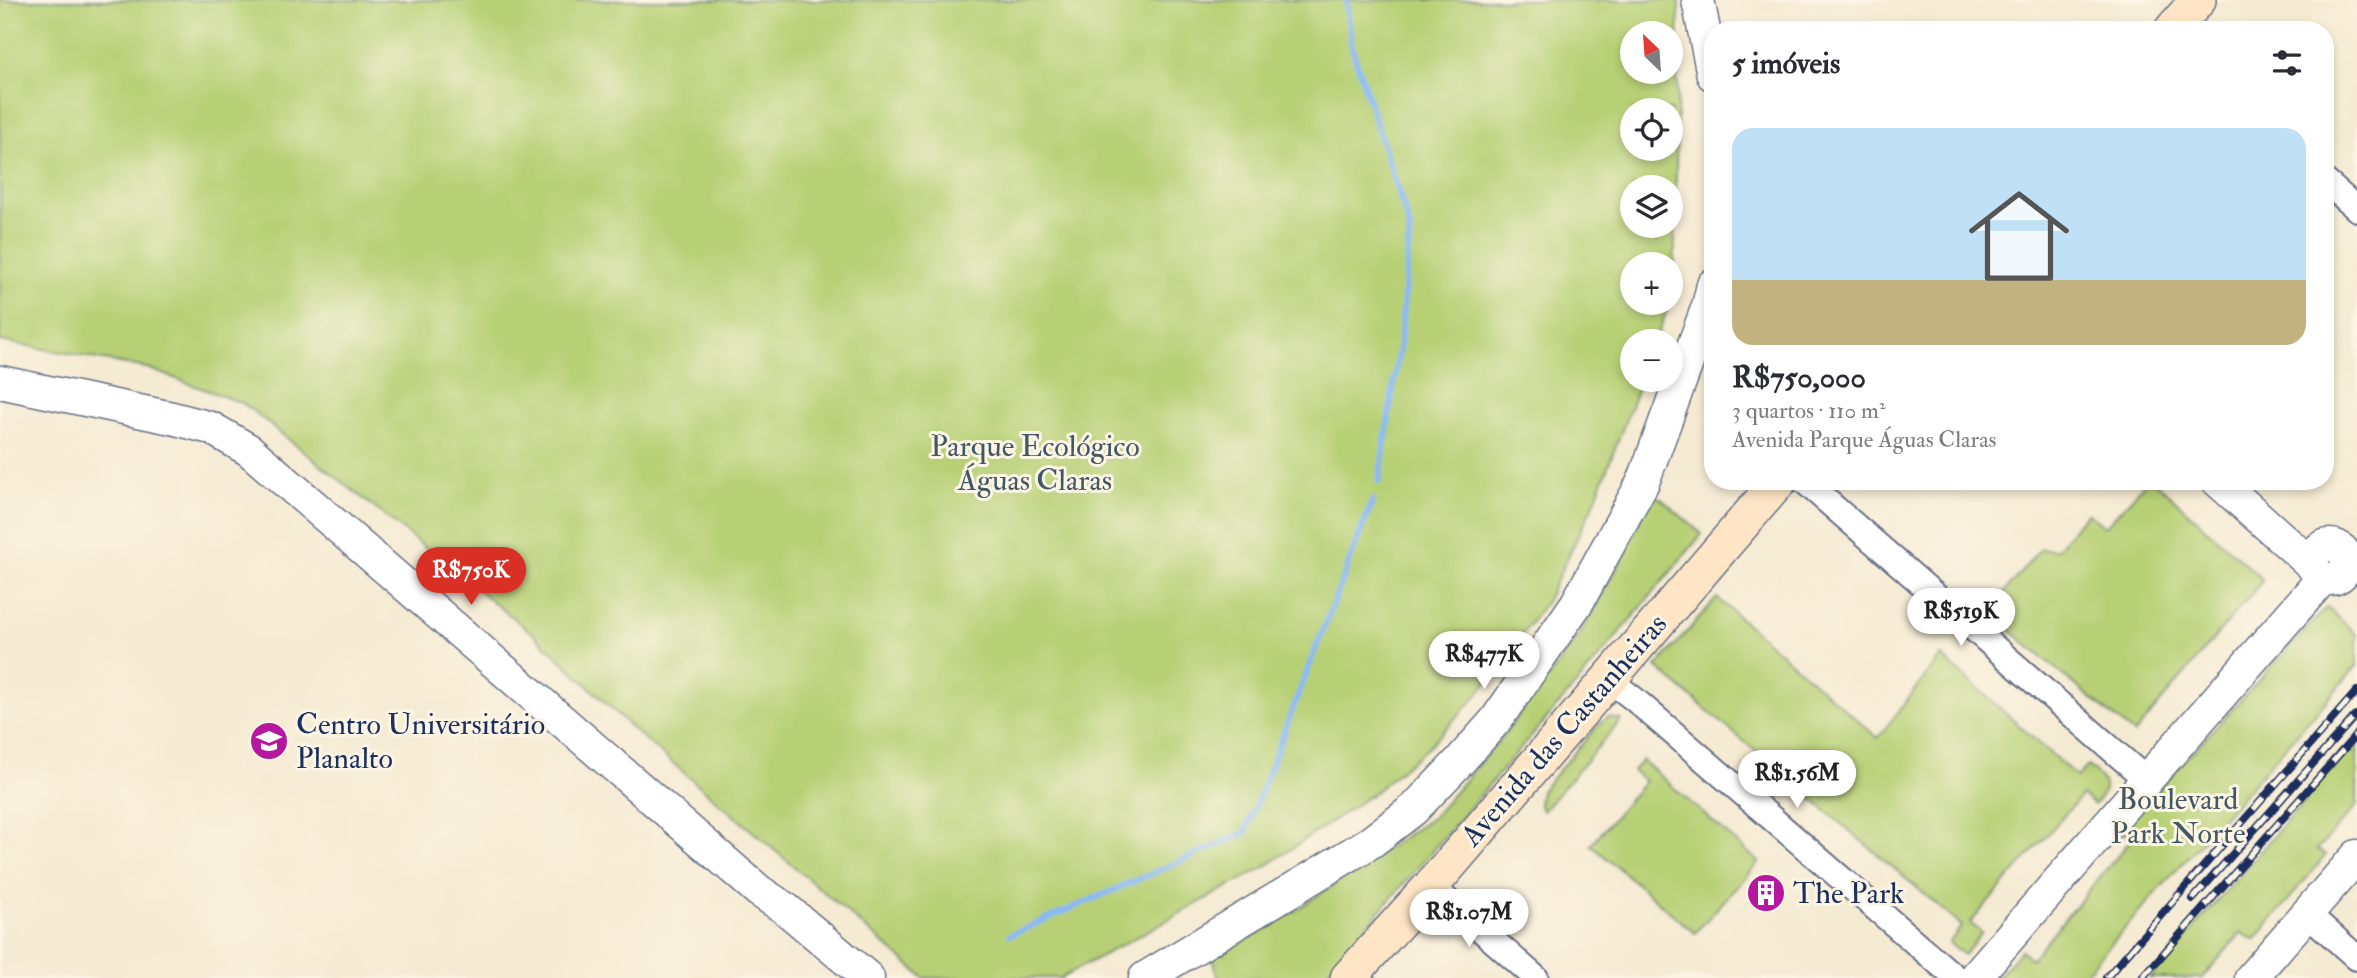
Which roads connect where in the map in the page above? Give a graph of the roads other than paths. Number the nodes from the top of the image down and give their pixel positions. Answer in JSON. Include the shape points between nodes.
{"nodes":[{"id":1,"x":1698,"y":0,"type":"edge"},
{"id":2,"x":1709,"y":0,"type":"edge"},
{"id":3,"x":2198,"y":0,"type":"edge"},
{"id":4,"x":1722,"y":21,"type":"edge"},
{"id":5,"x":2180,"y":21,"type":"edge"},
{"id":6,"x":1704,"y":30,"type":"edge"},
{"id":7,"x":2334,"y":189,"type":"edge"},
{"id":8,"x":2357,"y":209,"type":"edge"},
{"id":9,"x":1704,"y":318,"type":"edge"},
{"id":10,"x":0,"y":382,"type":"edge"},
{"id":11,"x":1771,"y":490,"type":"edge"},
{"id":12,"x":1814,"y":490,"type":"edge"},
{"id":13,"x":2231,"y":490,"type":"edge"},
{"id":14,"x":2259,"y":490,"type":"edge"},
{"id":15,"x":2340,"y":567,"type":"edge"},
{"id":16,"x":1608,"y":679,"type":"junction"},
{"id":17,"x":2148,"y":781,"type":"junction"},
{"id":18,"x":2357,"y":856,"type":"edge"},
{"id":19,"x":1431,"y":886,"type":"junction"},
{"id":20,"x":2307,"y":913,"type":"junction"},
{"id":21,"x":2357,"y":958,"type":"edge"},
{"id":22,"x":868,"y":978,"type":"edge"},
{"id":23,"x":1145,"y":978,"type":"edge"},
{"id":24,"x":1348,"y":978,"type":"edge"},
{"id":25,"x":1536,"y":978,"type":"edge"},
{"id":26,"x":1956,"y":978,"type":"edge"},
{"id":27,"x":1974,"y":978,"type":"edge"},
{"id":28,"x":2250,"y":978,"type":"edge"}],
"edges":[{"from":1,"to":6,"type":"street"},
{"from":2,"to":4,"type":"street"},
{"from":3,"to":5,"type":"main road"},
{"from":7,"to":8,"type":"street"},
{"from":9,"to":23,"type":"street","via":[[1643,482],[1577,603],[1496,720],[1415,809],[1371,842]]},
{"from":10,"to":22,"type":"street","via":[[211,428],[249,450],[737,873]]},
{"from":11,"to":16,"type":"main road","name":"Avenida das Castanheiras"},
{"from":12,"to":17,"type":"street"},
{"from":13,"to":15,"type":"street"},
{"from":14,"to":15,"type":"street"},
{"from":15,"to":17,"type":"street"},
{"from":16,"to":19,"type":"main road","name":"Avenida das Castanheiras"},
{"from":16,"to":26,"type":"street"},
{"from":17,"to":27,"type":"street"},
{"from":18,"to":20,"type":"street"},
{"from":19,"to":24,"type":"main road","name":"Avenida das Castanheiras"},
{"from":19,"to":25,"type":"street"},
{"from":20,"to":21,"type":"street"},
{"from":20,"to":28,"type":"street"}]}
